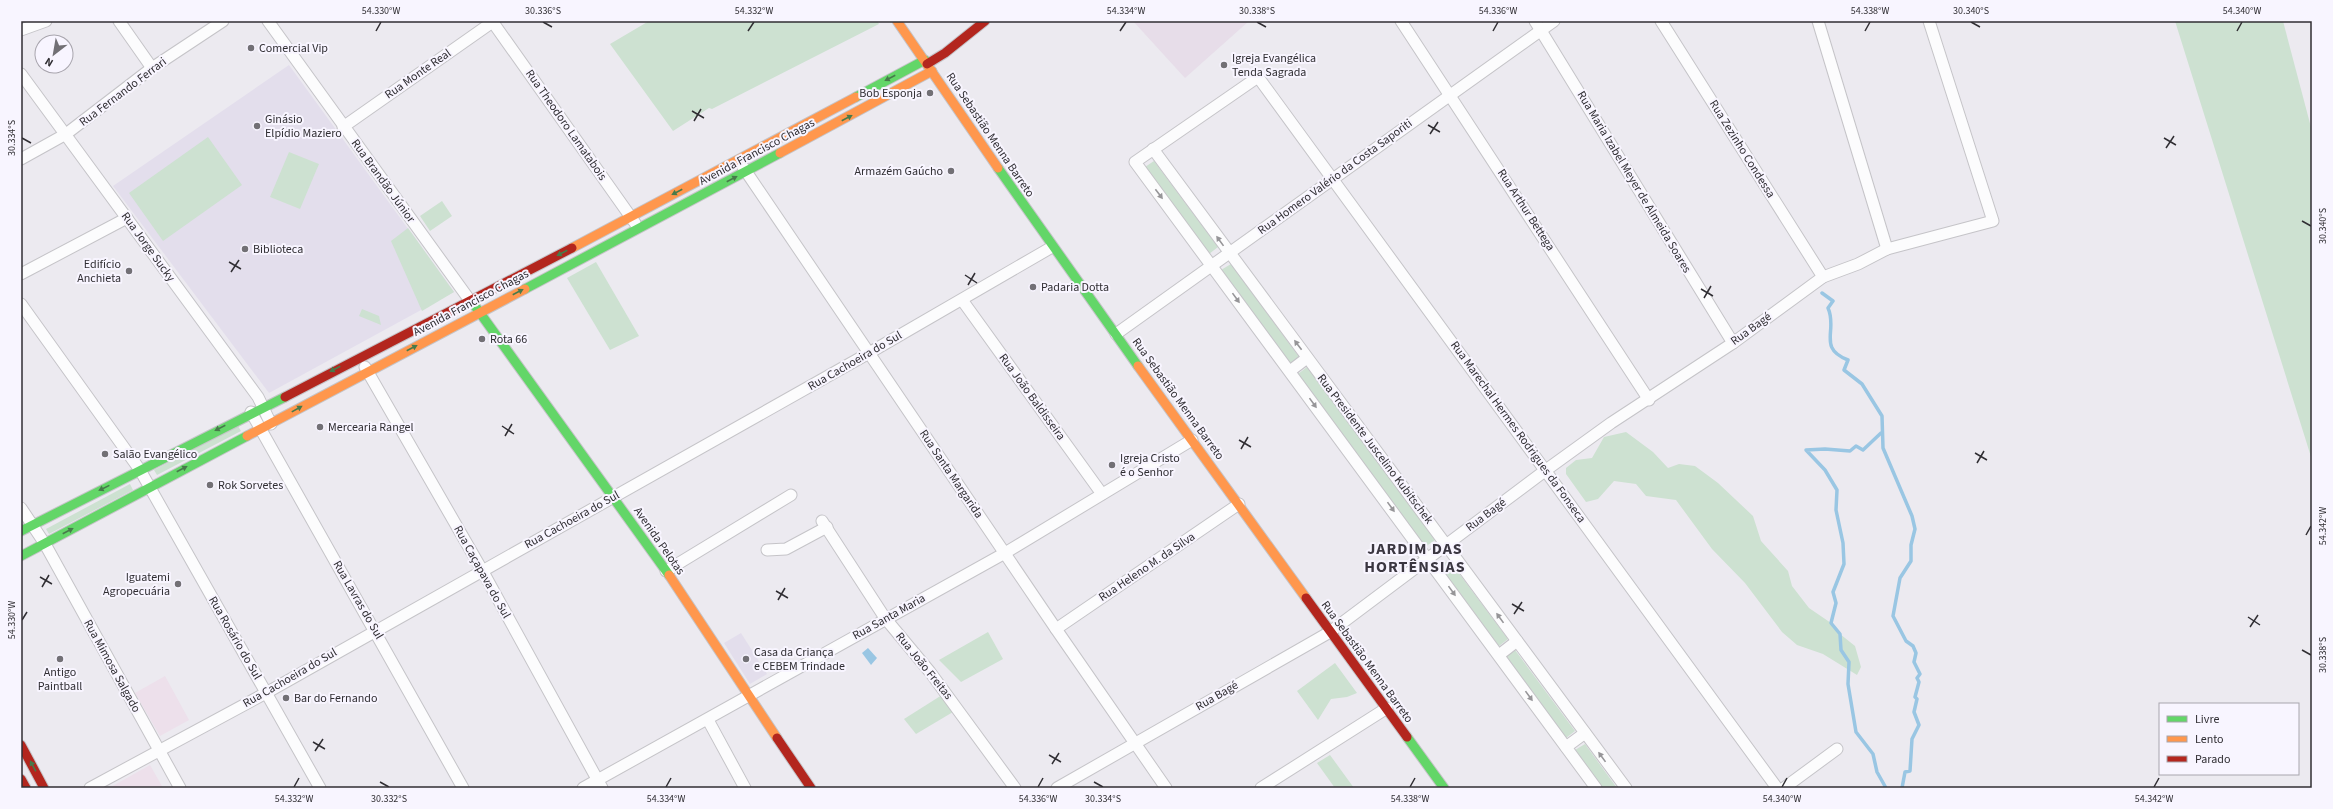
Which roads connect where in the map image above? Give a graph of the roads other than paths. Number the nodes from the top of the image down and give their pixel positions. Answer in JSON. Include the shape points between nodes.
{"nodes":[{"id":1,"x":46,"y":21,"type":"edge"},
{"id":2,"x":119,"y":21,"type":"edge"},
{"id":3,"x":223,"y":21,"type":"edge"},
{"id":4,"x":268,"y":21,"type":"edge"},
{"id":5,"x":493,"y":21,"type":"edge"},
{"id":6,"x":897,"y":21,"type":"edge"},
{"id":7,"x":985,"y":21,"type":"edge"},
{"id":8,"x":1401,"y":21,"type":"edge"},
{"id":9,"x":1554,"y":21,"type":"edge"},
{"id":10,"x":1660,"y":21,"type":"edge"},
{"id":11,"x":1818,"y":21,"type":"edge"},
{"id":12,"x":1929,"y":21,"type":"edge"},
{"id":13,"x":1538,"y":26,"type":"edge"},
{"id":14,"x":21,"y":30,"type":"edge"},
{"id":15,"x":928,"y":65,"type":"junction"},
{"id":16,"x":152,"y":68,"type":"junction"},
{"id":17,"x":21,"y":74,"type":"edge"},
{"id":18,"x":1449,"y":94,"type":"junction"},
{"id":19,"x":343,"y":128,"type":"junction"},
{"id":20,"x":66,"y":134,"type":"junction"},
{"id":21,"x":1153,"y":149,"type":"junction"},
{"id":22,"x":21,"y":160,"type":"edge"},
{"id":23,"x":738,"y":160,"type":"junction"},
{"id":24,"x":746,"y":172,"type":"junction"},
{"id":25,"x":1333,"y":178,"type":"junction"},
{"id":26,"x":631,"y":217,"type":"junction"},
{"id":27,"x":127,"y":218,"type":"junction"},
{"id":28,"x":639,"y":228,"type":"junction"},
{"id":29,"x":1052,"y":247,"type":"junction"},
{"id":30,"x":1887,"y":249,"type":"junction"},
{"id":31,"x":1230,"y":254,"type":"junction"},
{"id":32,"x":1213,"y":266,"type":"junction"},
{"id":33,"x":21,"y":274,"type":"edge"},
{"id":34,"x":1823,"y":277,"type":"junction"},
{"id":35,"x":962,"y":300,"type":"junction"},
{"id":36,"x":471,"y":302,"type":"junction"},
{"id":37,"x":21,"y":304,"type":"edge"},
{"id":38,"x":480,"y":313,"type":"junction"},
{"id":39,"x":1116,"y":334,"type":"junction"},
{"id":40,"x":1733,"y":342,"type":"junction"},
{"id":41,"x":869,"y":353,"type":"junction"},
{"id":42,"x":359,"y":357,"type":"junction"},
{"id":43,"x":1307,"y":358,"type":"junction"},
{"id":44,"x":1290,"y":371,"type":"junction"},
{"id":45,"x":367,"y":372,"type":"junction"},
{"id":46,"x":1649,"y":400,"type":"junction"},
{"id":47,"x":263,"y":406,"type":"junction"},
{"id":48,"x":251,"y":412,"type":"junction"},
{"id":49,"x":266,"y":426,"type":"junction"},
{"id":50,"x":1192,"y":440,"type":"junction"},
{"id":51,"x":140,"y":470,"type":"junction"},
{"id":52,"x":1546,"y":470,"type":"junction"},
{"id":53,"x":149,"y":487,"type":"junction"},
{"id":54,"x":791,"y":494,"type":"dead end"},
{"id":55,"x":1102,"y":494,"type":"junction"},
{"id":56,"x":614,"y":497,"type":"junction"},
{"id":57,"x":1239,"y":504,"type":"junction"},
{"id":58,"x":21,"y":508,"type":"edge"},
{"id":59,"x":34,"y":524,"type":"junction"},
{"id":60,"x":21,"y":531,"type":"edge"},
{"id":61,"x":45,"y":544,"type":"junction"},
{"id":62,"x":1446,"y":545,"type":"junction"},
{"id":63,"x":767,"y":550,"type":"dead end"},
{"id":64,"x":1005,"y":553,"type":"junction"},
{"id":65,"x":21,"y":556,"type":"edge"},
{"id":66,"x":1429,"y":559,"type":"junction"},
{"id":67,"x":482,"y":570,"type":"junction"},
{"id":68,"x":666,"y":571,"type":"junction"},
{"id":69,"x":885,"y":618,"type":"junction"},
{"id":70,"x":1056,"y":629,"type":"junction"},
{"id":71,"x":375,"y":630,"type":"junction"},
{"id":72,"x":1330,"y":632,"type":"junction"},
{"id":73,"x":1517,"y":641,"type":"junction"},
{"id":74,"x":1498,"y":655,"type":"junction"},
{"id":75,"x":266,"y":693,"type":"junction"},
{"id":76,"x":748,"y":696,"type":"junction"},
{"id":77,"x":1387,"y":708,"type":"junction"},
{"id":78,"x":708,"y":720,"type":"junction"},
{"id":79,"x":1585,"y":733,"type":"junction"},
{"id":80,"x":1134,"y":743,"type":"junction"},
{"id":81,"x":21,"y":745,"type":"edge"},
{"id":82,"x":1566,"y":747,"type":"junction"},
{"id":83,"x":1836,"y":749,"type":"dead end"},
{"id":84,"x":159,"y":751,"type":"junction"},
{"id":85,"x":21,"y":779,"type":"edge"},
{"id":86,"x":600,"y":784,"type":"edge"},
{"id":87,"x":26,"y":788,"type":"edge"},
{"id":88,"x":44,"y":788,"type":"edge"},
{"id":89,"x":90,"y":788,"type":"edge"},
{"id":90,"x":180,"y":788,"type":"edge"},
{"id":91,"x":320,"y":788,"type":"edge"},
{"id":92,"x":464,"y":788,"type":"edge"},
{"id":93,"x":583,"y":788,"type":"edge"},
{"id":94,"x":745,"y":788,"type":"edge"},
{"id":95,"x":811,"y":788,"type":"edge"},
{"id":96,"x":1015,"y":788,"type":"edge"},
{"id":97,"x":1057,"y":788,"type":"edge"},
{"id":98,"x":1166,"y":788,"type":"edge"},
{"id":99,"x":1261,"y":788,"type":"edge"},
{"id":100,"x":1444,"y":788,"type":"edge"},
{"id":101,"x":1596,"y":788,"type":"edge"},
{"id":102,"x":1626,"y":788,"type":"edge"},
{"id":103,"x":1777,"y":788,"type":"edge"},
{"id":104,"x":1784,"y":788,"type":"edge"}],
"edges":[{"from":1,"to":14,"type":"street"},
{"from":2,"to":16,"type":"street"},
{"from":3,"to":16,"type":"street","name":"Rua Fernando Ferrari"},
{"from":4,"to":19,"type":"street","name":"Rua Brandão Júnior"},
{"from":5,"to":19,"type":"street","name":"Rua Monte Real"},
{"from":5,"to":26,"type":"street","name":"Rua Theodoro Lamatabois"},
{"from":6,"to":15,"type":"main road","name":"Rua Sebastião Menna Barreto"},
{"from":7,"to":15,"type":"main road","name":"Avenida Francisco Chagas"},
{"from":8,"to":18,"type":"street","name":"Rua Arthur Bettega"},
{"from":9,"to":13,"type":"street","name":"Rua Homero Valério da Costa Saporiti"},
{"from":10,"to":34,"type":"street","name":"Rua Zezinho Condessa"},
{"from":11,"to":30,"type":"street"},
{"from":12,"to":30,"type":"street","name":"Rua Bagé","via":[[1993,221]]},
{"from":13,"to":18,"type":"street","name":"Rua Homero Valério da Costa Saporiti"},
{"from":13,"to":40,"type":"street","name":"Rua Maria Izabel Meyer de Almeida Soares"},
{"from":15,"to":23,"type":"main road","name":"Avenida Francisco Chagas","one_way":true},
{"from":24,"to":15,"type":"main road","name":"Avenida Francisco Chagas","one_way":true},
{"from":15,"to":29,"type":"main road","name":"Rua Sebastião Menna Barreto"},
{"from":16,"to":20,"type":"street","name":"Rua Fernando Ferrari"},
{"from":17,"to":20,"type":"street","name":"Rua Jorge Sucky"},
{"from":18,"to":25,"type":"street","name":"Rua Homero Valério da Costa Saporiti"},
{"from":18,"to":46,"type":"street","name":"Rua Arthur Bettega"},
{"from":19,"to":36,"type":"street","name":"Rua Brandão Júnior"},
{"from":20,"to":22,"type":"street","name":"Rua Fernando Ferrari"},
{"from":20,"to":27,"type":"street","name":"Rua Jorge Sucky"},
{"from":21,"to":25,"type":"street","name":"Rua Marechal Hermes Rodrigues da Fonseca","via":[[1258,77]]},
{"from":31,"to":21,"type":"street","name":"Rua Presidente Juscelino Kubitschek","one_way":true},
{"from":21,"to":32,"type":"street","name":"Rua Presidente Juscelino Kubitschek","one_way":true,"via":[[1136,162]]},
{"from":23,"to":24,"type":"street","name":"Rua Santa Margarida"},
{"from":23,"to":26,"type":"main road","name":"Avenida Francisco Chagas","one_way":true},
{"from":28,"to":24,"type":"main road","name":"Avenida Francisco Chagas","one_way":true},
{"from":24,"to":41,"type":"street","name":"Rua Santa Margarida"},
{"from":25,"to":31,"type":"street","name":"Rua Homero Valério da Costa Saporiti"},
{"from":25,"to":52,"type":"street","name":"Rua Marechal Hermes Rodrigues da Fonseca"},
{"from":26,"to":28,"type":"street","name":"Rua Theodoro Lamatabois"},
{"from":26,"to":36,"type":"main road","name":"Avenida Francisco Chagas","one_way":true},
{"from":27,"to":33,"type":"street"},
{"from":27,"to":47,"type":"street","name":"Rua Jorge Sucky"},
{"from":38,"to":28,"type":"main road","name":"Avenida Francisco Chagas","one_way":true},
{"from":29,"to":35,"type":"street","name":"Rua Cachoeira do Sul"},
{"from":29,"to":39,"type":"main road","name":"Rua Sebastião Menna Barreto"},
{"from":30,"to":34,"type":"street","name":"Rua Bagé","via":[[1858,264]]},
{"from":31,"to":32,"type":"street","name":"Rua Homero Valério da Costa Saporiti"},
{"from":43,"to":31,"type":"street","name":"Rua Presidente Juscelino Kubitschek","one_way":true},
{"from":32,"to":39,"type":"street","name":"Rua Homero Valério da Costa Saporiti"},
{"from":32,"to":44,"type":"street","name":"Rua Presidente Juscelino Kubitschek","one_way":true},
{"from":34,"to":40,"type":"street","name":"Rua Bagé"},
{"from":35,"to":41,"type":"street","name":"Rua Cachoeira do Sul"},
{"from":35,"to":55,"type":"street","name":"Rua João Baldisseira"},
{"from":36,"to":38,"type":"main road","name":"Avenida Pelotas"},
{"from":36,"to":42,"type":"main road","name":"Avenida Francisco Chagas"},
{"from":37,"to":51,"type":"street","name":"Rua Rosário do Sul"},
{"from":45,"to":38,"type":"main road","name":"Avenida Francisco Chagas","one_way":true},
{"from":38,"to":56,"type":"main road","name":"Avenida Pelotas"},
{"from":39,"to":50,"type":"main road","name":"Rua Sebastião Menna Barreto"},
{"from":40,"to":46,"type":"street","name":"Rua Bagé"},
{"from":41,"to":56,"type":"street","name":"Rua Cachoeira do Sul"},
{"from":41,"to":64,"type":"street","name":"Rua Santa Margarida"},
{"from":42,"to":45,"type":"street","name":"Rua Caçapava do Sul"},
{"from":42,"to":47,"type":"main road","name":"Avenida Francisco Chagas","one_way":true},
{"from":43,"to":44,"type":"street"},
{"from":43,"to":62,"type":"street","name":"Rua Presidente Juscelino Kubitschek"},
{"from":44,"to":66,"type":"street","name":"Rua Presidente Juscelino Kubitschek","one_way":true},
{"from":49,"to":45,"type":"main road","name":"Avenida Francisco Chagas","one_way":true},
{"from":45,"to":67,"type":"street","name":"Rua Caçapava do Sul"},
{"from":46,"to":52,"type":"street","name":"Rua Bagé","via":[[1611,423]]},
{"from":47,"to":48,"type":"main road","name":"Avenida Francisco Chagas"},
{"from":47,"to":49,"type":"street","name":"Rua Jorge Sucky"},
{"from":48,"to":49,"type":"street","name":"Rua Lavras do Sul"},
{"from":48,"to":51,"type":"main road","name":"Avenida Francisco Chagas","one_way":true},
{"from":53,"to":49,"type":"main road","name":"Avenida Francisco Chagas","one_way":true},
{"from":49,"to":71,"type":"street","name":"Rua Lavras do Sul"},
{"from":50,"to":55,"type":"street","name":"Rua Santa Maria"},
{"from":50,"to":57,"type":"main road","name":"Rua Sebastião Menna Barreto"},
{"from":51,"to":53,"type":"street","name":"Rua Rosário do Sul"},
{"from":51,"to":59,"type":"main road","name":"Avenida Francisco Chagas","one_way":true},
{"from":52,"to":62,"type":"street","name":"Rua Bagé"},
{"from":52,"to":103,"type":"street","name":"Rua Marechal Hermes Rodrigues da Fonseca"},
{"from":61,"to":53,"type":"main road","name":"Avenida Francisco Chagas","one_way":true},
{"from":53,"to":75,"type":"street","name":"Rua Rosário do Sul"},
{"from":54,"to":68,"type":"street"},
{"from":55,"to":64,"type":"street","name":"Rua Santa Maria"},
{"from":56,"to":67,"type":"street","name":"Rua Cachoeira do Sul"},
{"from":56,"to":68,"type":"main road","name":"Avenida Pelotas"},
{"from":57,"to":70,"type":"street","name":"Rua Heleno M. da Silva"},
{"from":57,"to":72,"type":"main road","name":"Rua Sebastião Menna Barreto"},
{"from":58,"to":59,"type":"street","name":"Rua Mimosa Salgado"},
{"from":59,"to":60,"type":"main road","name":"Avenida Francisco Chagas"},
{"from":59,"to":61,"type":"street","name":"Rua Mimosa Salgado"},
{"from":61,"to":65,"type":"main road","name":"Avenida Francisco Chagas"},
{"from":61,"to":84,"type":"street","name":"Rua Mimosa Salgado"},
{"from":62,"to":66,"type":"street","name":"Rua Bagé"},
{"from":73,"to":62,"type":"street","name":"Rua Presidente Juscelino Kubitschek","one_way":true},
{"from":63,"to":69,"type":"street","name":"Rua João Freitas","via":[[786,549],[824,524]]},
{"from":64,"to":69,"type":"street","name":"Rua Santa Maria"},
{"from":64,"to":70,"type":"street","name":"Rua Santa Margarida"},
{"from":66,"to":72,"type":"street","name":"Rua Bagé"},
{"from":66,"to":74,"type":"street","name":"Rua Presidente Juscelino Kubitschek","one_way":true},
{"from":67,"to":71,"type":"street","name":"Rua Cachoeira do Sul"},
{"from":67,"to":86,"type":"street","name":"Rua Caçapava do Sul"},
{"from":68,"to":76,"type":"main road","name":"Avenida Pelotas"},
{"from":69,"to":76,"type":"street","name":"Rua Santa Maria"},
{"from":69,"to":96,"type":"street","name":"Rua João Freitas","via":[[930,672]]},
{"from":70,"to":80,"type":"street","name":"Rua Santa Margarida"},
{"from":71,"to":75,"type":"street","name":"Rua Cachoeira do Sul"},
{"from":71,"to":92,"type":"street","name":"Rua Lavras do Sul"},
{"from":72,"to":77,"type":"main road","name":"Rua Sebastião Menna Barreto"},
{"from":72,"to":80,"type":"street","name":"Rua Bagé"},
{"from":73,"to":74,"type":"street"},
{"from":73,"to":79,"type":"street","name":"Rua Presidente Juscelino Kubitschek"},
{"from":74,"to":82,"type":"street","name":"Rua Presidente Juscelino Kubitschek","one_way":true},
{"from":75,"to":84,"type":"street","name":"Rua Cachoeira do Sul"},
{"from":75,"to":91,"type":"street","name":"Rua Rosário do Sul"},
{"from":76,"to":78,"type":"street","name":"Rua Santa Maria"},
{"from":76,"to":95,"type":"main road","name":"Avenida Pelotas"},
{"from":77,"to":99,"type":"street"},
{"from":77,"to":100,"type":"main road","name":"Rua Sebastião Menna Barreto"},
{"from":78,"to":86,"type":"street","name":"Rua Santa Maria"},
{"from":78,"to":94,"type":"street"},
{"from":79,"to":82,"type":"street"},
{"from":102,"to":79,"type":"street","name":"Rua Presidente Juscelino Kubitschek","one_way":true},
{"from":80,"to":97,"type":"street","name":"Rua Bagé"},
{"from":80,"to":98,"type":"street","name":"Rua Santa Margarida"},
{"from":88,"to":81,"type":"main road","one_way":true},
{"from":82,"to":101,"type":"street","name":"Rua Presidente Juscelino Kubitschek"},
{"from":83,"to":104,"type":"street"},
{"from":84,"to":89,"type":"street","name":"Rua Cachoeira do Sul"},
{"from":84,"to":90,"type":"street","name":"Rua Mimosa Salgado"},
{"from":85,"to":87,"type":"main road"},
{"from":86,"to":93,"type":"street","name":"Rua Santa Maria"}]}
